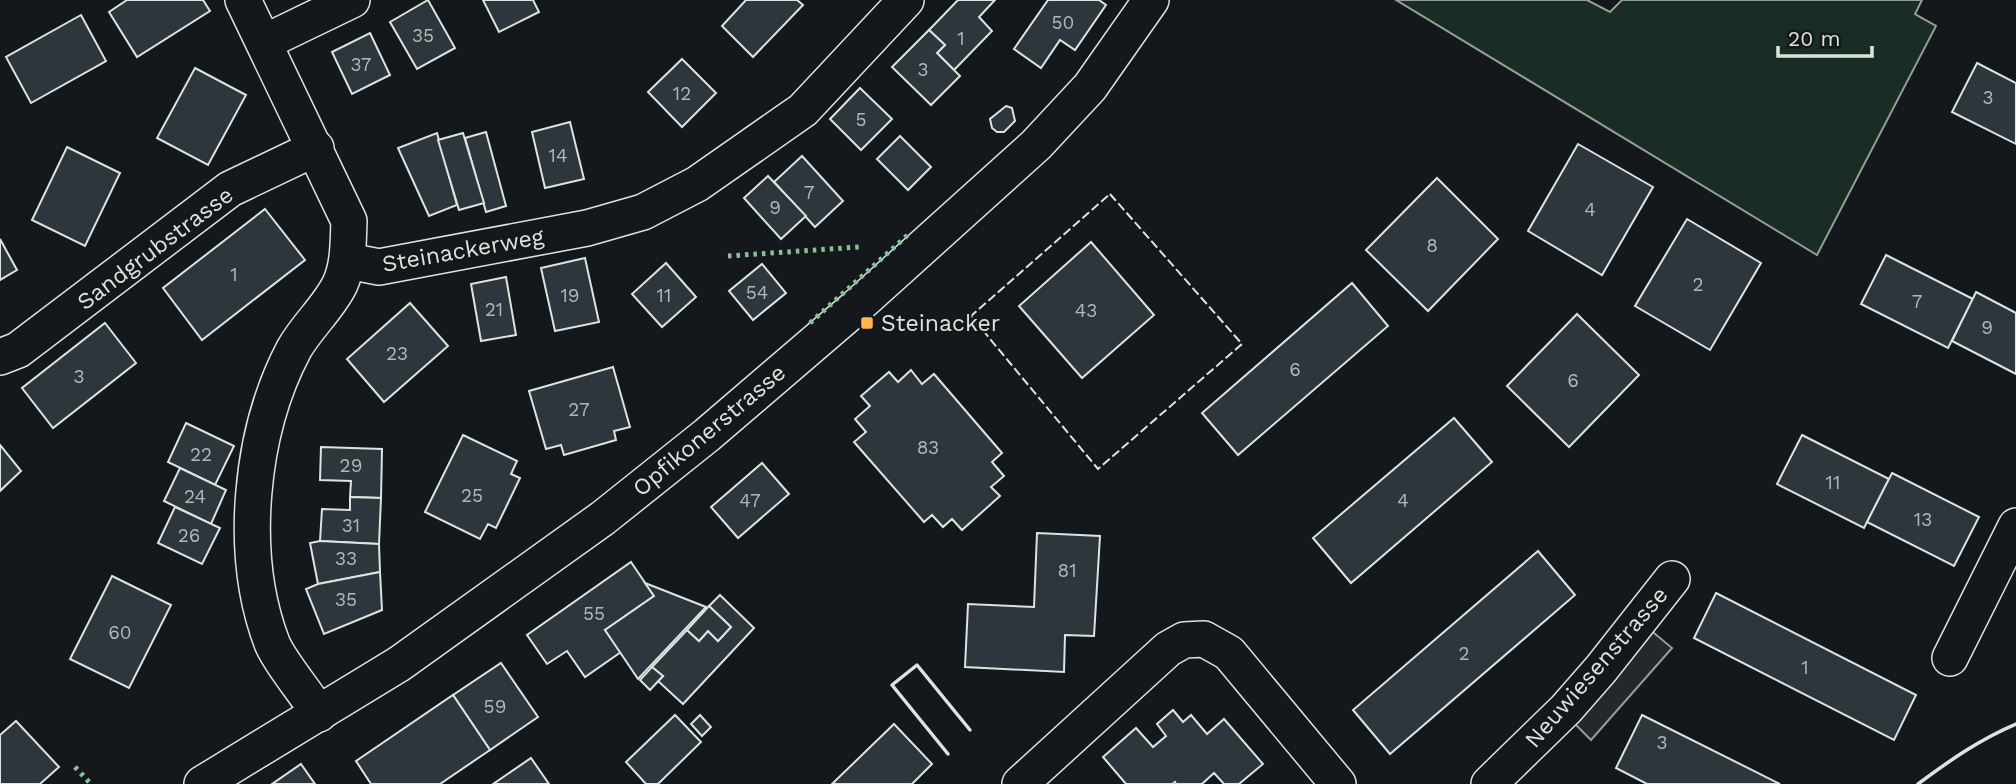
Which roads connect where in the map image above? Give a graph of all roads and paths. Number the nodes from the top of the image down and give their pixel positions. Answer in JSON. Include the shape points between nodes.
{"nodes":[{"id":1,"x":243,"y":0,"type":"edge"},
{"id":2,"x":352,"y":0,"type":"edge"},
{"id":3,"x":906,"y":0,"type":"edge"},
{"id":4,"x":1151,"y":0,"type":"edge"},
{"id":5,"x":265,"y":42,"type":"junction"},
{"id":6,"x":316,"y":148,"type":"junction"},
{"id":7,"x":348,"y":261,"type":"junction"},
{"id":8,"x":0,"y":357,"type":"edge"},
{"id":9,"x":2016,"y":526,"type":"edge"},
{"id":10,"x":1672,"y":579,"type":"dead end"},
{"id":11,"x":1950,"y":658,"type":"dead end"},
{"id":12,"x":318,"y":714,"type":"junction"},
{"id":13,"x":202,"y":784,"type":"edge"},
{"id":14,"x":1020,"y":784,"type":"edge"},
{"id":15,"x":1338,"y":784,"type":"edge"},
{"id":16,"x":1489,"y":784,"type":"edge"}],
"edges":[{"from":1,"to":5,"type":"street"},
{"from":2,"to":5,"type":"street"},
{"from":3,"to":7,"type":"street","name":"Steinackerweg","via":[[803,110],[697,184],[643,212],[587,228],[379,267]]},
{"from":4,"to":12,"type":"street","name":"Opfikonerstrasse","via":[[1090,87],[1036,145],[854,309],[603,517],[399,664]]},
{"from":5,"to":6,"type":"street"},
{"from":6,"to":7,"type":"street","via":[[349,221]]},
{"from":6,"to":8,"type":"street","name":"Sandgrubstrasse","via":[[230,189],[18,350]]},
{"from":7,"to":12,"type":"street","name":"Steinackerweg","via":[[340,285],[295,347],[272,397],[251,525],[255,581],[273,645]]},
{"from":9,"to":11,"type":"street"},
{"from":10,"to":16,"type":"street","name":"Neuwiesenstrasse","via":[[1566,709]]},
{"from":12,"to":13,"type":"street","name":"Opfikonerstrasse"},
{"from":14,"to":15,"type":"street","via":[[1168,649],[1184,640],[1204,639],[1229,653]]}]}
